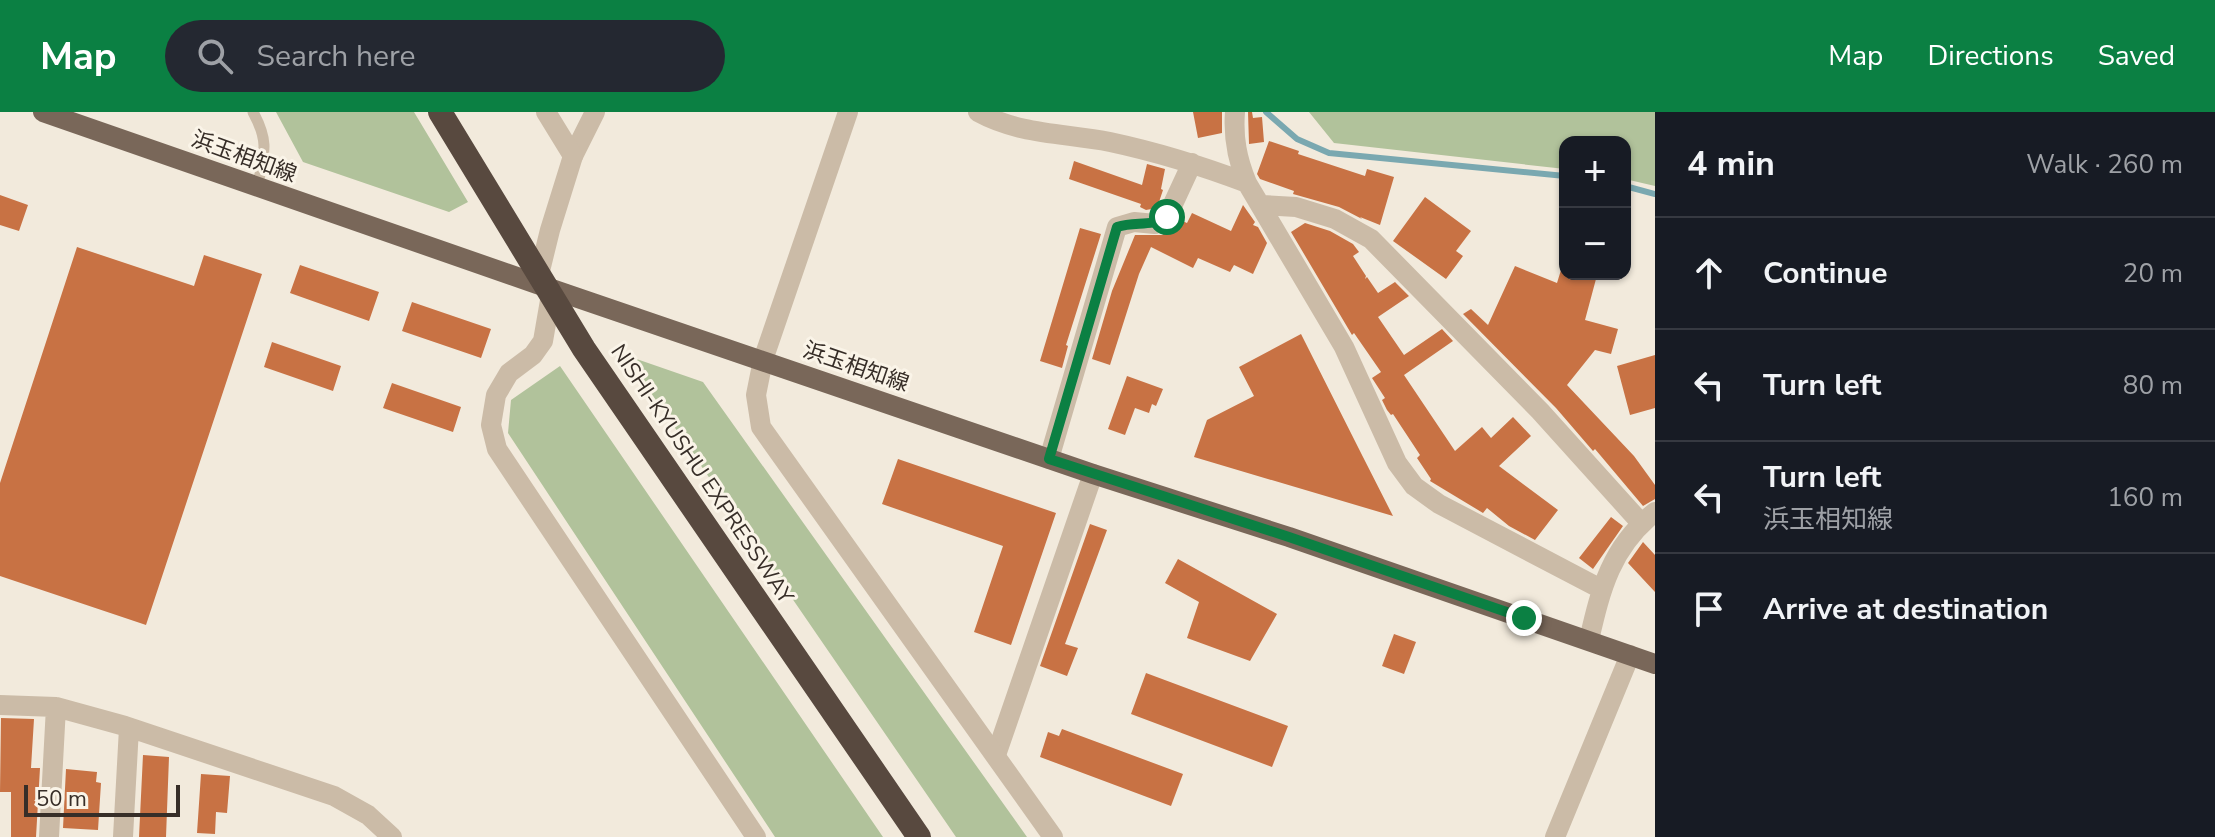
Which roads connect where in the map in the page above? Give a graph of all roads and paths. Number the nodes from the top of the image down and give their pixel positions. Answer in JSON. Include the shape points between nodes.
{"nodes":[{"id":1,"x":43,"y":112,"type":"edge"},
{"id":2,"x":253,"y":112,"type":"edge"},
{"id":3,"x":440,"y":112,"type":"edge"},
{"id":4,"x":546,"y":112,"type":"edge"},
{"id":5,"x":595,"y":112,"type":"edge"},
{"id":6,"x":848,"y":112,"type":"edge"},
{"id":7,"x":978,"y":112,"type":"edge"},
{"id":8,"x":1235,"y":112,"type":"edge"},
{"id":9,"x":573,"y":156,"type":"junction"},
{"id":10,"x":1192,"y":163,"type":"junction"},
{"id":11,"x":1247,"y":183,"type":"junction"},
{"id":12,"x":257,"y":188,"type":"junction"},
{"id":13,"x":1262,"y":205,"type":"junction"},
{"id":14,"x":544,"y":287,"type":"junction"},
{"id":15,"x":763,"y":360,"type":"junction"},
{"id":16,"x":1049,"y":459,"type":"junction"},
{"id":17,"x":1093,"y":474,"type":"junction"},
{"id":18,"x":1648,"y":518,"type":"edge"},
{"id":19,"x":1601,"y":589,"type":"junction"},
{"id":20,"x":1589,"y":640,"type":"junction"},
{"id":21,"x":1630,"y":655,"type":"junction"},
{"id":22,"x":1655,"y":664,"type":"edge"},
{"id":23,"x":0,"y":705,"type":"edge"},
{"id":24,"x":56,"y":707,"type":"junction"},
{"id":25,"x":129,"y":728,"type":"junction"},
{"id":26,"x":996,"y":755,"type":"junction"},
{"id":27,"x":49,"y":837,"type":"edge"},
{"id":28,"x":123,"y":837,"type":"edge"},
{"id":29,"x":392,"y":837,"type":"edge"},
{"id":30,"x":756,"y":837,"type":"edge"},
{"id":31,"x":919,"y":837,"type":"edge"},
{"id":32,"x":1053,"y":837,"type":"edge"},
{"id":33,"x":1555,"y":837,"type":"edge"}],
"edges":[{"from":1,"to":12,"type":"main road","name":"浜玉相知線"},
{"from":2,"to":12,"type":"lane","via":[[264,133]]},
{"from":3,"to":31,"type":"highway","name":"NISHI-KYUSHU EXPRESSWAY","via":[[584,349]]},
{"from":4,"to":9,"type":"street"},
{"from":5,"to":9,"type":"street"},
{"from":6,"to":15,"type":"street"},
{"from":7,"to":10,"type":"street","via":[[1026,131],[1108,142]]},
{"from":8,"to":11,"type":"street","via":[[1237,160]]},
{"from":9,"to":14,"type":"street","via":[[550,230]]},
{"from":10,"to":11,"type":"street"},
{"from":10,"to":16,"type":"street","via":[[1167,217],[1155,224],[1117,227]]},
{"from":11,"to":13,"type":"street"},
{"from":12,"to":14,"type":"main road","name":"浜玉相知線"},
{"from":13,"to":18,"type":"street","via":[[1296,207],[1335,219],[1371,239]]},
{"from":13,"to":19,"type":"street","via":[[1344,347],[1397,463],[1414,486]]},
{"from":14,"to":15,"type":"main road","name":"浜玉相知線"},
{"from":14,"to":30,"type":"street","via":[[543,341],[509,373],[496,395],[491,425],[497,449]]},
{"from":15,"to":16,"type":"main road","name":"浜玉相知線"},
{"from":15,"to":26,"type":"street","via":[[756,395],[761,427]]},
{"from":16,"to":17,"type":"main road","name":"浜玉相知線"},
{"from":17,"to":20,"type":"main road","name":"浜玉相知線"},
{"from":17,"to":26,"type":"street"},
{"from":18,"to":19,"type":"street","via":[[1618,551]]},
{"from":19,"to":20,"type":"street"},
{"from":20,"to":21,"type":"main road","name":"浜玉相知線"},
{"from":21,"to":22,"type":"main road","name":"浜玉相知線"},
{"from":21,"to":33,"type":"street"},
{"from":23,"to":24,"type":"street"},
{"from":24,"to":25,"type":"street"},
{"from":24,"to":27,"type":"street"},
{"from":25,"to":28,"type":"street"},
{"from":25,"to":29,"type":"street","via":[[334,796],[368,815]]},
{"from":26,"to":32,"type":"street"}]}
